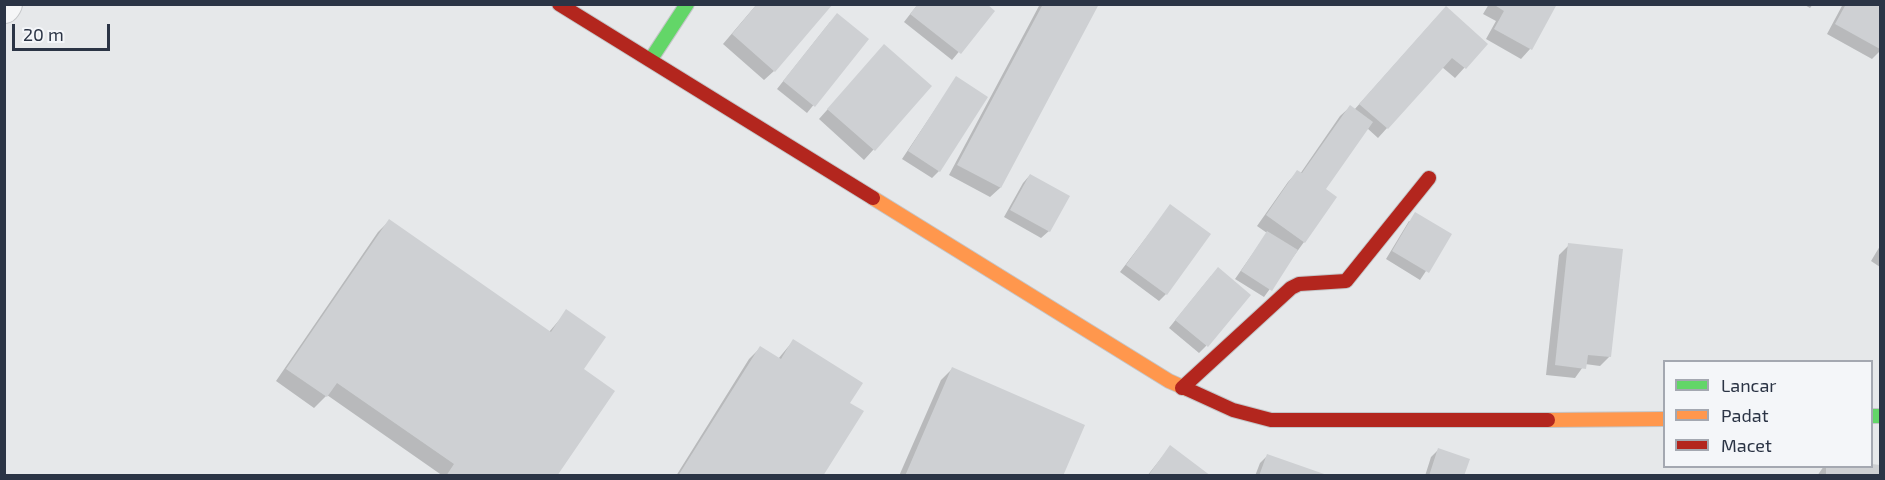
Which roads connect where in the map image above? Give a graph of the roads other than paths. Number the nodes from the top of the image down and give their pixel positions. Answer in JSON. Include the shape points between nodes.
{"nodes":[{"id":1,"x":559,"y":4,"type":"edge"},
{"id":2,"x":687,"y":4,"type":"edge"},
{"id":3,"x":651,"y":59,"type":"junction"},
{"id":4,"x":1429,"y":178,"type":"dead end"},
{"id":5,"x":1182,"y":388,"type":"junction"},
{"id":6,"x":1663,"y":418,"type":"edge"}],
"edges":[{"from":1,"to":3,"type":"street"},
{"from":2,"to":3,"type":"street"},
{"from":3,"to":5,"type":"street"},
{"from":4,"to":5,"type":"street","via":[[1353,276],[1346,281],[1291,288]]},
{"from":5,"to":6,"type":"street","via":[[1233,410],[1271,420]]}]}
